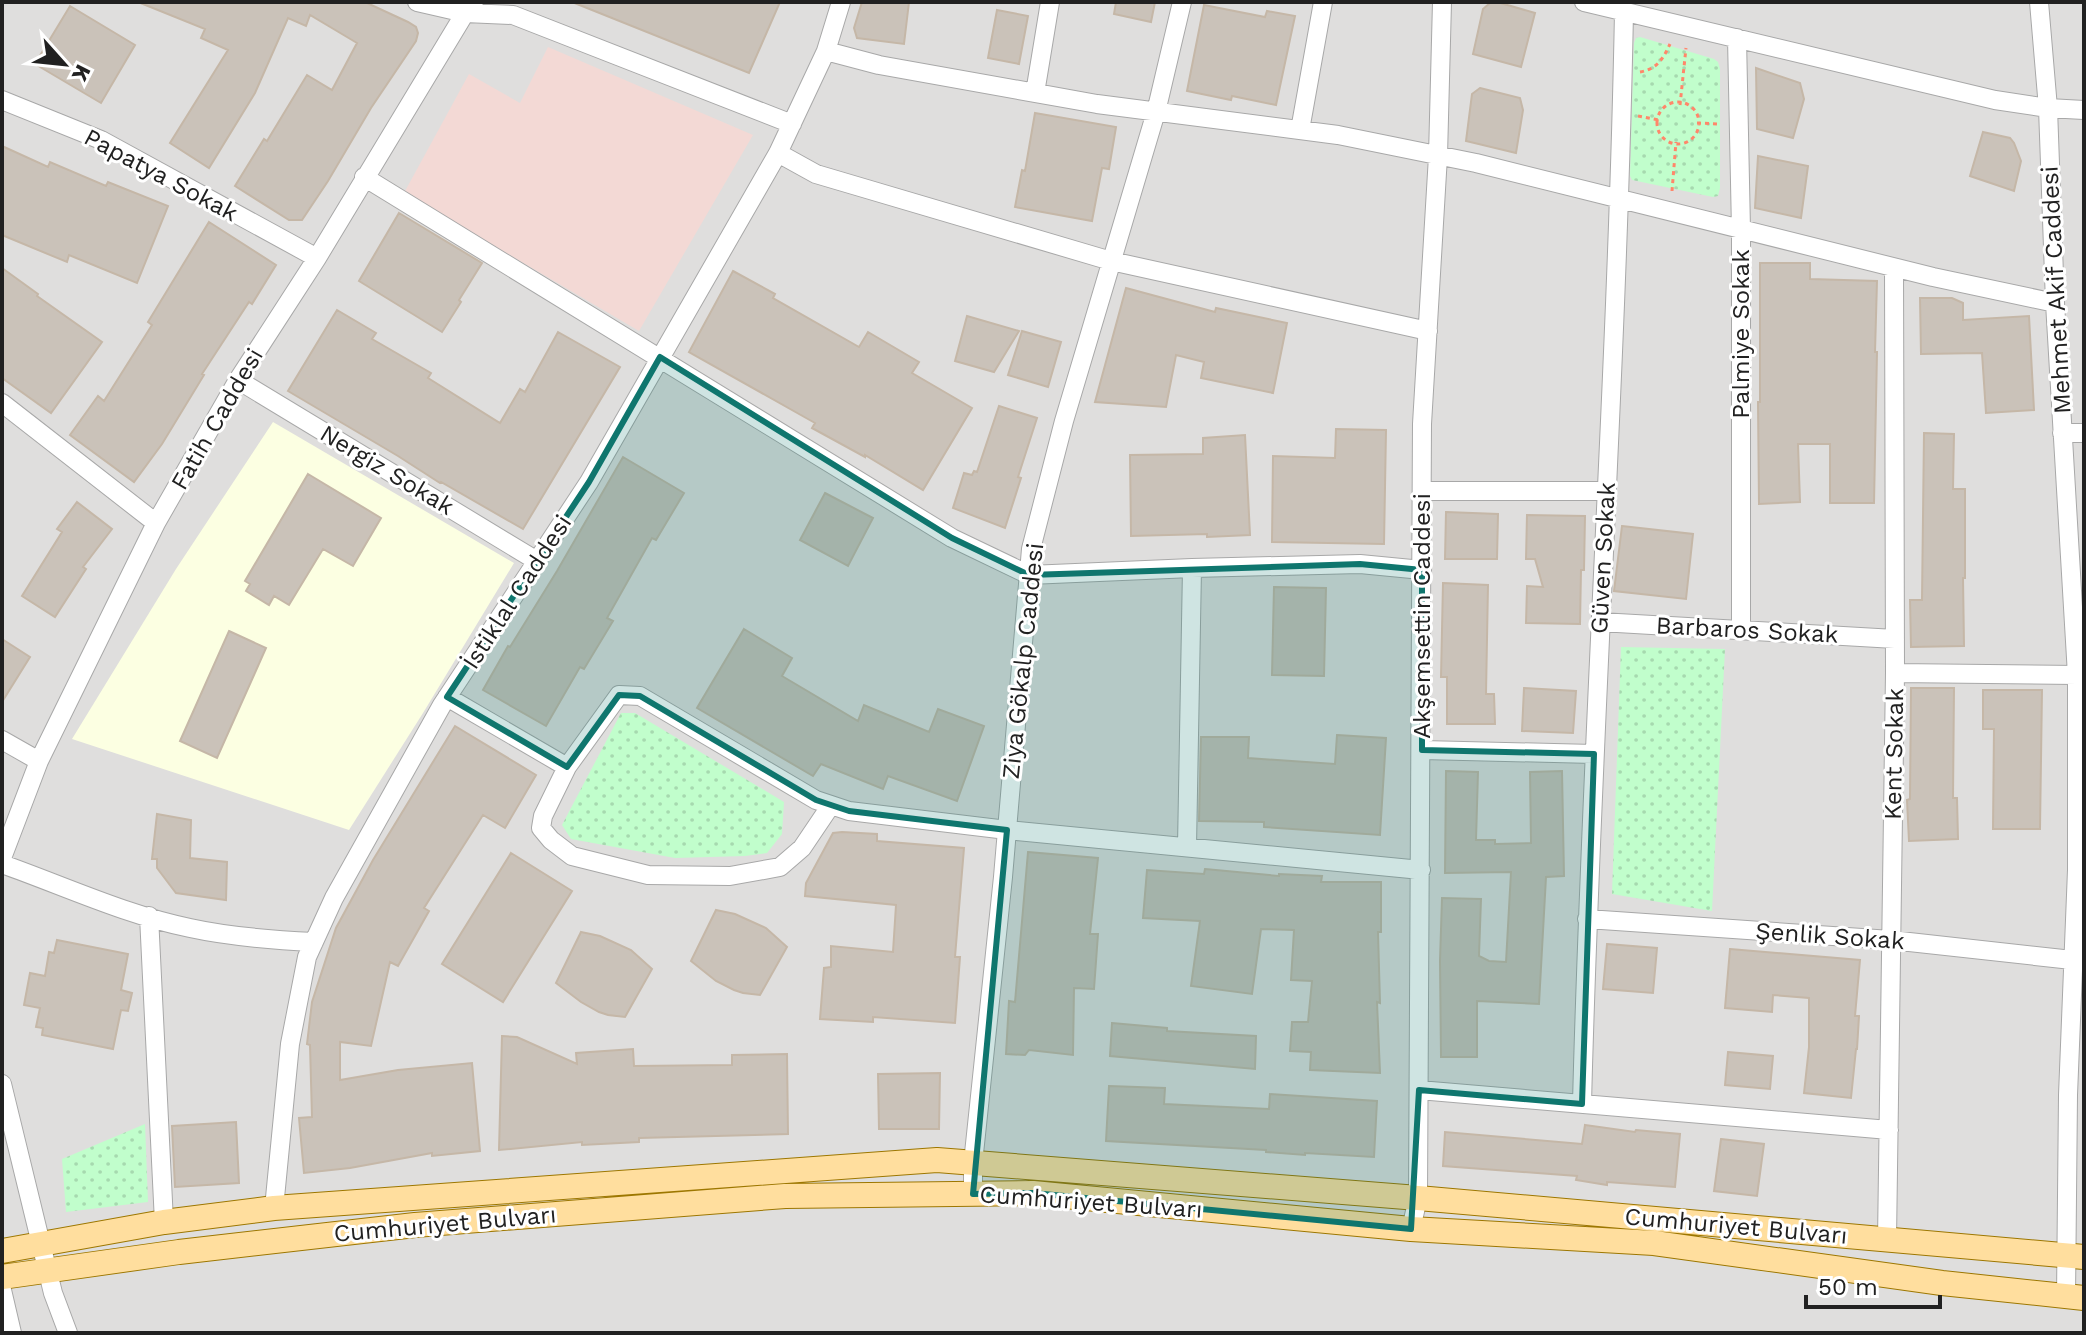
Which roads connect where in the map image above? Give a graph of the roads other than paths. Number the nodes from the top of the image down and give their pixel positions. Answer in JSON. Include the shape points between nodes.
{"nodes":[{"id":1,"x":417,"y":2,"type":"edge"},
{"id":2,"x":841,"y":2,"type":"edge"},
{"id":3,"x":1050,"y":2,"type":"edge"},
{"id":4,"x":1182,"y":2,"type":"edge"},
{"id":5,"x":1323,"y":2,"type":"edge"},
{"id":6,"x":1442,"y":2,"type":"edge"},
{"id":7,"x":1584,"y":2,"type":"edge"},
{"id":8,"x":2039,"y":2,"type":"edge"},
{"id":9,"x":469,"y":8,"type":"edge"},
{"id":10,"x":1624,"y":12,"type":"junction"},
{"id":11,"x":1737,"y":38,"type":"junction"},
{"id":12,"x":826,"y":51,"type":"junction"},
{"id":13,"x":1035,"y":93,"type":"junction"},
{"id":14,"x":2,"y":100,"type":"edge"},
{"id":15,"x":2048,"y":108,"type":"junction"},
{"id":16,"x":2084,"y":110,"type":"edge"},
{"id":17,"x":1156,"y":112,"type":"junction"},
{"id":18,"x":792,"y":124,"type":"junction"},
{"id":19,"x":1300,"y":130,"type":"junction"},
{"id":20,"x":778,"y":153,"type":"junction"},
{"id":21,"x":1438,"y":156,"type":"junction"},
{"id":22,"x":364,"y":177,"type":"junction"},
{"id":23,"x":1619,"y":199,"type":"junction"},
{"id":24,"x":1741,"y":230,"type":"junction"},
{"id":25,"x":317,"y":258,"type":"junction"},
{"id":26,"x":1111,"y":261,"type":"junction"},
{"id":27,"x":1894,"y":268,"type":"junction"},
{"id":28,"x":2055,"y":303,"type":"junction"},
{"id":29,"x":1428,"y":331,"type":"junction"},
{"id":30,"x":660,"y":357,"type":"junction"},
{"id":31,"x":238,"y":380,"type":"junction"},
{"id":32,"x":2,"y":403,"type":"edge"},
{"id":33,"x":2062,"y":433,"type":"junction"},
{"id":34,"x":2084,"y":433,"type":"edge"},
{"id":35,"x":1422,"y":491,"type":"junction"},
{"id":36,"x":1606,"y":491,"type":"junction"},
{"id":37,"x":156,"y":523,"type":"junction"},
{"id":38,"x":537,"y":561,"type":"junction"},
{"id":39,"x":1192,"y":568,"type":"junction"},
{"id":40,"x":1422,"y":570,"type":"junction"},
{"id":41,"x":1029,"y":575,"type":"junction"},
{"id":42,"x":1600,"y":622,"type":"junction"},
{"id":43,"x":1741,"y":630,"type":"junction"},
{"id":44,"x":1895,"y":639,"type":"junction"},
{"id":45,"x":1895,"y":673,"type":"junction"},
{"id":46,"x":2077,"y":675,"type":"junction"},
{"id":47,"x":447,"y":697,"type":"junction"},
{"id":48,"x":2,"y":740,"type":"edge"},
{"id":49,"x":1422,"y":750,"type":"junction"},
{"id":50,"x":1594,"y":754,"type":"junction"},
{"id":51,"x":39,"y":761,"type":"junction"},
{"id":52,"x":567,"y":767,"type":"junction"},
{"id":53,"x":2081,"y":779,"type":"edge"},
{"id":54,"x":831,"y":805,"type":"junction"},
{"id":55,"x":1007,"y":830,"type":"junction"},
{"id":56,"x":1187,"y":847,"type":"junction"},
{"id":57,"x":2,"y":858,"type":"edge"},
{"id":58,"x":2,"y":864,"type":"edge"},
{"id":59,"x":1421,"y":870,"type":"junction"},
{"id":60,"x":149,"y":916,"type":"junction"},
{"id":61,"x":1587,"y":919,"type":"junction"},
{"id":62,"x":1891,"y":940,"type":"junction"},
{"id":63,"x":314,"y":942,"type":"junction"},
{"id":64,"x":2072,"y":960,"type":"junction"},
{"id":65,"x":2,"y":1084,"type":"edge"},
{"id":66,"x":3,"y":1090,"type":"edge"},
{"id":67,"x":1419,"y":1090,"type":"junction"},
{"id":68,"x":1582,"y":1104,"type":"junction"},
{"id":69,"x":2,"y":1119,"type":"edge"},
{"id":70,"x":1889,"y":1130,"type":"junction"},
{"id":71,"x":973,"y":1163,"type":"junction"},
{"id":72,"x":973,"y":1194,"type":"junction"},
{"id":73,"x":1418,"y":1198,"type":"junction"},
{"id":74,"x":274,"y":1208,"type":"junction"},
{"id":75,"x":164,"y":1222,"type":"junction"},
{"id":76,"x":1411,"y":1229,"type":"junction"},
{"id":77,"x":1887,"y":1240,"type":"junction"},
{"id":78,"x":41,"y":1245,"type":"junction"},
{"id":79,"x":2,"y":1251,"type":"edge"},
{"id":80,"x":2075,"y":1257,"type":"edge"},
{"id":81,"x":48,"y":1271,"type":"junction"},
{"id":82,"x":2,"y":1277,"type":"edge"},
{"id":83,"x":2,"y":1290,"type":"edge"},
{"id":84,"x":2075,"y":1298,"type":"edge"},
{"id":85,"x":12,"y":1333,"type":"edge"},
{"id":86,"x":68,"y":1333,"type":"edge"}],
"edges":[{"from":1,"to":9,"type":"street"},
{"from":2,"to":12,"type":"street","name":"İstiklal Caddesi"},
{"from":3,"to":13,"type":"street"},
{"from":4,"to":17,"type":"street","name":"Ziya Gökalp Caddesi"},
{"from":5,"to":19,"type":"street"},
{"from":6,"to":21,"type":"street","name":"Akşemsettin Caddesi"},
{"from":7,"to":10,"type":"street"},
{"from":8,"to":15,"type":"street","name":"Mehmet Akif Caddesi"},
{"from":9,"to":18,"type":"street","via":[[513,15]]},
{"from":9,"to":22,"type":"street","name":"Fatih Caddesi"},
{"from":10,"to":11,"type":"street"},
{"from":10,"to":23,"type":"street","name":"Güven Sokak"},
{"from":11,"to":15,"type":"street"},
{"from":11,"to":24,"type":"street","name":"Palmiye Sokak"},
{"from":12,"to":13,"type":"street"},
{"from":12,"to":18,"type":"street","name":"İstiklal Caddesi"},
{"from":13,"to":17,"type":"street"},
{"from":14,"to":25,"type":"street","name":"Papatya Sokak","via":[[101,140]]},
{"from":15,"to":16,"type":"street"},
{"from":15,"to":28,"type":"street","name":"Mehmet Akif Caddesi"},
{"from":17,"to":19,"type":"street"},
{"from":17,"to":26,"type":"street","name":"Ziya Gökalp Caddesi"},
{"from":18,"to":20,"type":"street","name":"İstiklal Caddesi"},
{"from":19,"to":21,"type":"street"},
{"from":20,"to":26,"type":"street","via":[[816,174]]},
{"from":20,"to":30,"type":"street","name":"İstiklal Caddesi"},
{"from":21,"to":23,"type":"street"},
{"from":21,"to":29,"type":"street","name":"Akşemsettin Caddesi"},
{"from":22,"to":25,"type":"street","name":"Fatih Caddesi"},
{"from":22,"to":30,"type":"street"},
{"from":23,"to":24,"type":"street"},
{"from":23,"to":36,"type":"street","name":"Güven Sokak"},
{"from":24,"to":27,"type":"street"},
{"from":24,"to":43,"type":"street","name":"Palmiye Sokak"},
{"from":25,"to":31,"type":"street","name":"Fatih Caddesi"},
{"from":26,"to":29,"type":"street"},
{"from":26,"to":41,"type":"street","name":"Ziya Gökalp Caddesi","via":[[1064,421]]},
{"from":27,"to":28,"type":"street"},
{"from":27,"to":44,"type":"street","name":"Kent Sokak"},
{"from":28,"to":33,"type":"street","name":"Mehmet Akif Caddesi"},
{"from":29,"to":35,"type":"street","name":"Akşemsettin Caddesi"},
{"from":30,"to":38,"type":"street","name":"İstiklal Caddesi"},
{"from":30,"to":41,"type":"street","via":[[952,538]]},
{"from":31,"to":37,"type":"street","name":"Fatih Caddesi"},
{"from":31,"to":38,"type":"street","name":"Nergiz Sokak"},
{"from":32,"to":37,"type":"street"},
{"from":33,"to":34,"type":"street"},
{"from":33,"to":46,"type":"street","name":"Mehmet Akif Caddesi"},
{"from":35,"to":36,"type":"street"},
{"from":35,"to":40,"type":"street","name":"Akşemsettin Caddesi"},
{"from":36,"to":42,"type":"street","name":"Güven Sokak"},
{"from":37,"to":51,"type":"street","name":"Fatih Caddesi"},
{"from":38,"to":47,"type":"street","name":"İstiklal Caddesi"},
{"from":39,"to":40,"type":"street","via":[[1360,564]]},
{"from":39,"to":41,"type":"street"},
{"from":39,"to":56,"type":"street"},
{"from":40,"to":49,"type":"street","name":"Akşemsettin Caddesi"},
{"from":41,"to":55,"type":"street","name":"Ziya Gökalp Caddesi"},
{"from":42,"to":43,"type":"street","name":"Barbaros Sokak"},
{"from":42,"to":50,"type":"street","name":"Güven Sokak"},
{"from":43,"to":44,"type":"street","name":"Barbaros Sokak"},
{"from":44,"to":45,"type":"street","name":"Kent Sokak"},
{"from":45,"to":46,"type":"street"},
{"from":45,"to":62,"type":"street","name":"Kent Sokak"},
{"from":46,"to":53,"type":"street","name":"Mehmet Akif Caddesi"},
{"from":47,"to":52,"type":"street"},
{"from":47,"to":63,"type":"street","name":"İstiklal Caddesi"},
{"from":48,"to":51,"type":"street"},
{"from":49,"to":50,"type":"street"},
{"from":49,"to":59,"type":"street","name":"Akşemsettin Caddesi"},
{"from":50,"to":61,"type":"street","name":"Güven Sokak"},
{"from":51,"to":57,"type":"street","name":"Fatih Caddesi"},
{"from":52,"to":54,"type":"street","via":[[619,695],[640,696]]},
{"from":52,"to":54,"type":"street","via":[[541,828],[572,856],[648,875],[730,876],[780,867],[802,848]]},
{"from":53,"to":64,"type":"street","name":"Mehmet Akif Caddesi"},
{"from":54,"to":55,"type":"street"},
{"from":55,"to":56,"type":"street"},
{"from":55,"to":71,"type":"street","name":"Ziya Gökalp Caddesi"},
{"from":56,"to":59,"type":"street"},
{"from":58,"to":60,"type":"street"},
{"from":59,"to":67,"type":"street","name":"Akşemsettin Caddesi"},
{"from":60,"to":63,"type":"street","via":[[189,928]]},
{"from":60,"to":75,"type":"street"},
{"from":61,"to":62,"type":"street","name":"Şenlik Sokak"},
{"from":61,"to":68,"type":"street","name":"Güven Sokak"},
{"from":62,"to":64,"type":"street","name":"Şenlik Sokak"},
{"from":62,"to":70,"type":"street","name":"Kent Sokak"},
{"from":63,"to":74,"type":"street","name":"İstiklal Caddesi","via":[[290,1044]]},
{"from":64,"to":80,"type":"street","name":"Mehmet Akif Caddesi"},
{"from":65,"to":66,"type":"street"},
{"from":66,"to":69,"type":"street"},
{"from":66,"to":78,"type":"street"},
{"from":67,"to":68,"type":"street"},
{"from":67,"to":73,"type":"street","name":"Akşemsettin Caddesi"},
{"from":68,"to":70,"type":"street"},
{"from":70,"to":77,"type":"street","name":"Kent Sokak"},
{"from":71,"to":72,"type":"street","name":"Ziya Gökalp Caddesi"},
{"from":71,"to":73,"type":"main road","name":"Cumhuriyet Bulvarı"},
{"from":71,"to":74,"type":"main road","name":"Cumhuriyet Bulvarı","via":[[937,1160]]},
{"from":72,"to":76,"type":"main road","name":"Cumhuriyet Bulvarı","via":[[1033,1193]]},
{"from":72,"to":81,"type":"main road","name":"Cumhuriyet Bulvarı","via":[[785,1196],[415,1225]]},
{"from":73,"to":76,"type":"street","name":"Akşemsettin Caddesi"},
{"from":73,"to":77,"type":"main road","name":"Cumhuriyet Bulvarı"},
{"from":74,"to":75,"type":"main road","name":"Cumhuriyet Bulvarı"},
{"from":75,"to":78,"type":"main road","name":"Cumhuriyet Bulvarı"},
{"from":76,"to":84,"type":"main road","name":"Cumhuriyet Bulvarı","via":[[1654,1243]]},
{"from":77,"to":80,"type":"main road","name":"Cumhuriyet Bulvarı"},
{"from":78,"to":79,"type":"main road","name":"Cumhuriyet Bulvarı"},
{"from":78,"to":81,"type":"street"},
{"from":80,"to":84,"type":"street","name":"Mehmet Akif Caddesi"},
{"from":81,"to":82,"type":"main road","name":"Cumhuriyet Bulvarı"},
{"from":81,"to":86,"type":"street"},
{"from":83,"to":85,"type":"street"}]}
